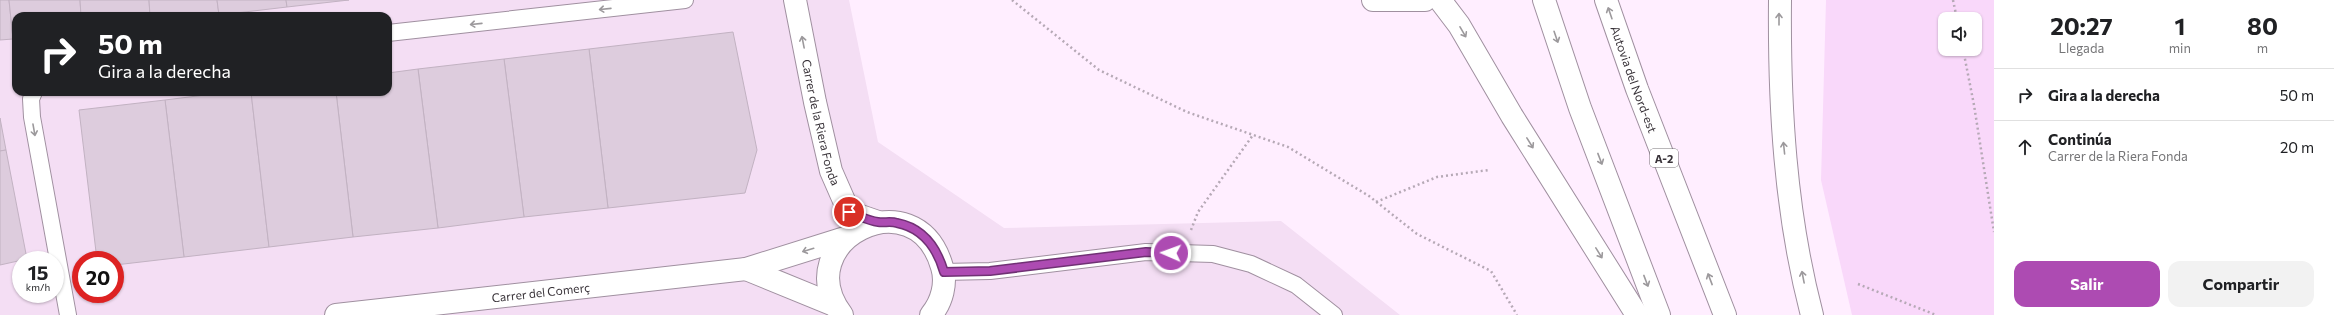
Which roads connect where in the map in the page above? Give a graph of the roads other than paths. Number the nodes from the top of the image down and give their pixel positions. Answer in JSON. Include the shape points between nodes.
{"nodes":[{"id":1,"x":685,"y":0,"type":"edge"},
{"id":2,"x":794,"y":0,"type":"edge"},
{"id":3,"x":1373,"y":0,"type":"edge"},
{"id":4,"x":1425,"y":0,"type":"edge"},
{"id":5,"x":1440,"y":0,"type":"edge"},
{"id":6,"x":1544,"y":0,"type":"edge"},
{"id":7,"x":1606,"y":0,"type":"edge"},
{"id":8,"x":1780,"y":0,"type":"edge"},
{"id":9,"x":392,"y":33,"type":"edge"},
{"id":10,"x":32,"y":96,"type":"edge"},
{"id":11,"x":878,"y":222,"type":"junction"},
{"id":12,"x":846,"y":238,"type":"junction"},
{"id":13,"x":746,"y":269,"type":"junction"},
{"id":14,"x":944,"y":272,"type":"junction"},
{"id":15,"x":942,"y":294,"type":"junction"},
{"id":16,"x":838,"y":310,"type":"edge"},
{"id":17,"x":68,"y":315,"type":"edge"},
{"id":18,"x":336,"y":315,"type":"edge"},
{"id":19,"x":931,"y":315,"type":"edge"},
{"id":20,"x":946,"y":315,"type":"edge"},
{"id":21,"x":1334,"y":315,"type":"edge"},
{"id":22,"x":1637,"y":315,"type":"edge"},
{"id":23,"x":1659,"y":315,"type":"edge"},
{"id":24,"x":1724,"y":315,"type":"edge"},
{"id":25,"x":1812,"y":315,"type":"edge"}],
"edges":[{"from":1,"to":9,"type":"lane","one_way":true},
{"from":11,"to":2,"type":"main road","name":"Carrer de la Riera Fonda","one_way":true,"via":[[849,212],[831,171]]},
{"from":3,"to":4,"type":"main road"},
{"from":5,"to":22,"type":"main road","one_way":true,"via":[[1459,25],[1512,116]]},
{"from":6,"to":23,"type":"main road","one_way":true,"via":[[1580,108]]},
{"from":24,"to":7,"type":"main road","name":"Autovia del Nord-est","number":"A-2","one_way":true,"via":[[1637,89]]},
{"from":25,"to":8,"type":"main road","one_way":true,"via":[[1798,250],[1781,119]]},
{"from":10,"to":17,"type":"lane","one_way":true,"via":[[32,117]]},
{"from":11,"to":12,"type":"main road","via":[[860,227]]},
{"from":11,"to":14,"type":"main road","via":[[896,222],[914,228],[928,240],[938,255]]},
{"from":12,"to":13,"type":"main road","name":"Carrer del Comerç","one_way":true},
{"from":12,"to":16,"type":"main road","via":[[834,253],[829,270],[829,288]]},
{"from":13,"to":16,"type":"main road","name":"Carrer del Comerç"},
{"from":13,"to":18,"type":"main road","name":"Carrer del Comerç"},
{"from":14,"to":15,"type":"main road"},
{"from":14,"to":21,"type":"lane","via":[[990,271],[1146,252],[1213,254],[1251,264],[1296,285]]},
{"from":15,"to":19,"type":"main road"},
{"from":15,"to":20,"type":"main road"}]}
